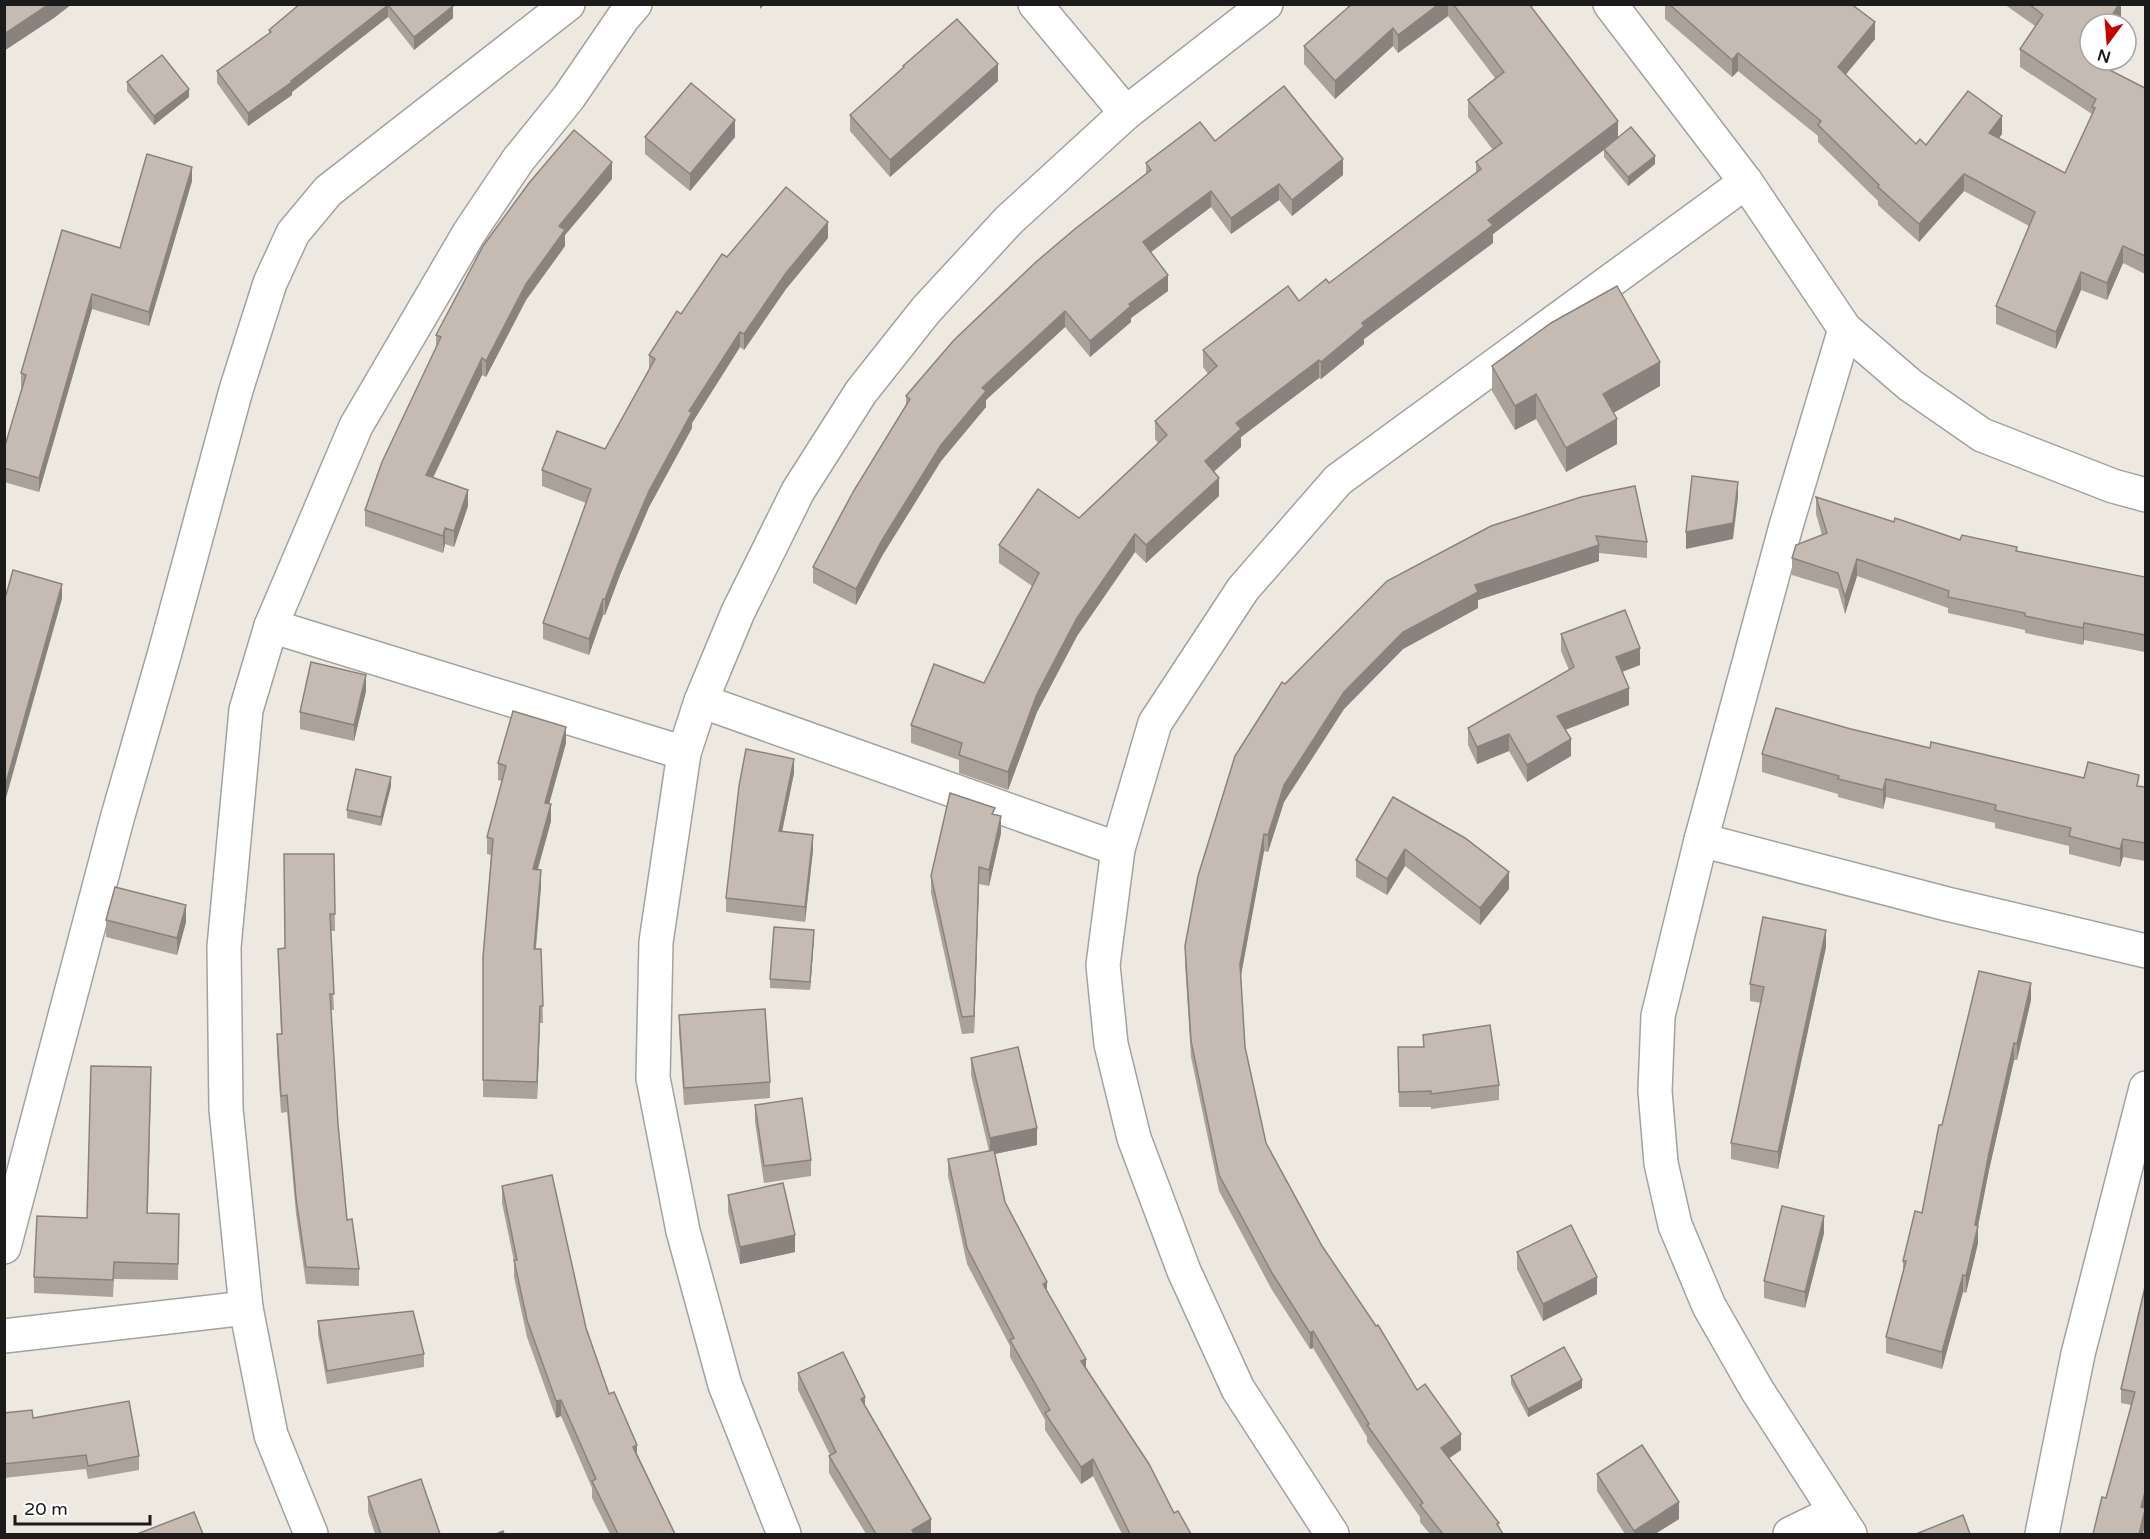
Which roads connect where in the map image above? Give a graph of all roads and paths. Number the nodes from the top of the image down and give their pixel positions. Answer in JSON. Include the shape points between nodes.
{"nodes":[{"id":1,"x":568,"y":4,"type":"edge"},
{"id":2,"x":635,"y":4,"type":"edge"},
{"id":3,"x":1035,"y":4,"type":"edge"},
{"id":4,"x":1266,"y":4,"type":"edge"},
{"id":5,"x":1610,"y":4,"type":"edge"},
{"id":6,"x":1126,"y":112,"type":"junction"},
{"id":7,"x":1746,"y":182,"type":"junction"},
{"id":8,"x":1845,"y":329,"type":"junction"},
{"id":9,"x":2145,"y":495,"type":"edge"},
{"id":10,"x":271,"y":626,"type":"junction"},
{"id":11,"x":701,"y":701,"type":"junction"},
{"id":12,"x":684,"y":753,"type":"junction"},
{"id":13,"x":1701,"y":840,"type":"junction"},
{"id":14,"x":1118,"y":849,"type":"junction"},
{"id":15,"x":2145,"y":951,"type":"edge"},
{"id":16,"x":2145,"y":1088,"type":"edge"},
{"id":17,"x":4,"y":1246,"type":"edge"},
{"id":18,"x":246,"y":1308,"type":"junction"},
{"id":19,"x":4,"y":1336,"type":"edge"},
{"id":20,"x":1843,"y":1523,"type":"edge"},
{"id":21,"x":311,"y":1534,"type":"edge"},
{"id":22,"x":784,"y":1534,"type":"edge"},
{"id":23,"x":1332,"y":1534,"type":"edge"},
{"id":24,"x":1790,"y":1534,"type":"edge"},
{"id":25,"x":2042,"y":1534,"type":"edge"}],
"edges":[{"from":1,"to":17,"type":"street","via":[[328,191],[293,233],[270,283],[236,390],[114,830]]},
{"from":2,"to":10,"type":"street","via":[[518,160],[420,315],[356,426]]},
{"from":3,"to":6,"type":"street"},
{"from":4,"to":6,"type":"street"},
{"from":5,"to":7,"type":"street"},
{"from":6,"to":11,"type":"street","via":[[1009,220],[926,310],[861,392],[798,491],[738,612]]},
{"from":7,"to":8,"type":"street"},
{"from":7,"to":14,"type":"street","via":[[1338,480],[1243,589],[1155,723]]},
{"from":8,"to":9,"type":"street","via":[[1910,385],[1982,435]]},
{"from":8,"to":13,"type":"street","via":[[1786,526]]},
{"from":10,"to":12,"type":"street"},
{"from":10,"to":18,"type":"street","via":[[246,711],[224,947],[226,1109]]},
{"from":11,"to":12,"type":"street"},
{"from":11,"to":14,"type":"street"},
{"from":12,"to":22,"type":"street","via":[[656,942],[653,1078],[683,1231],[725,1385]]},
{"from":13,"to":15,"type":"street"},
{"from":13,"to":20,"type":"street","via":[[1658,1016],[1655,1091],[1661,1163],[1675,1225],[1708,1306]]},
{"from":14,"to":23,"type":"street","via":[[1103,965],[1111,1044],[1134,1138],[1184,1271],[1238,1389]]},
{"from":16,"to":25,"type":"street","via":[[2078,1354]]},
{"from":18,"to":19,"type":"street"},
{"from":18,"to":21,"type":"street","via":[[271,1435]]},
{"from":20,"to":24,"type":"street"}]}
